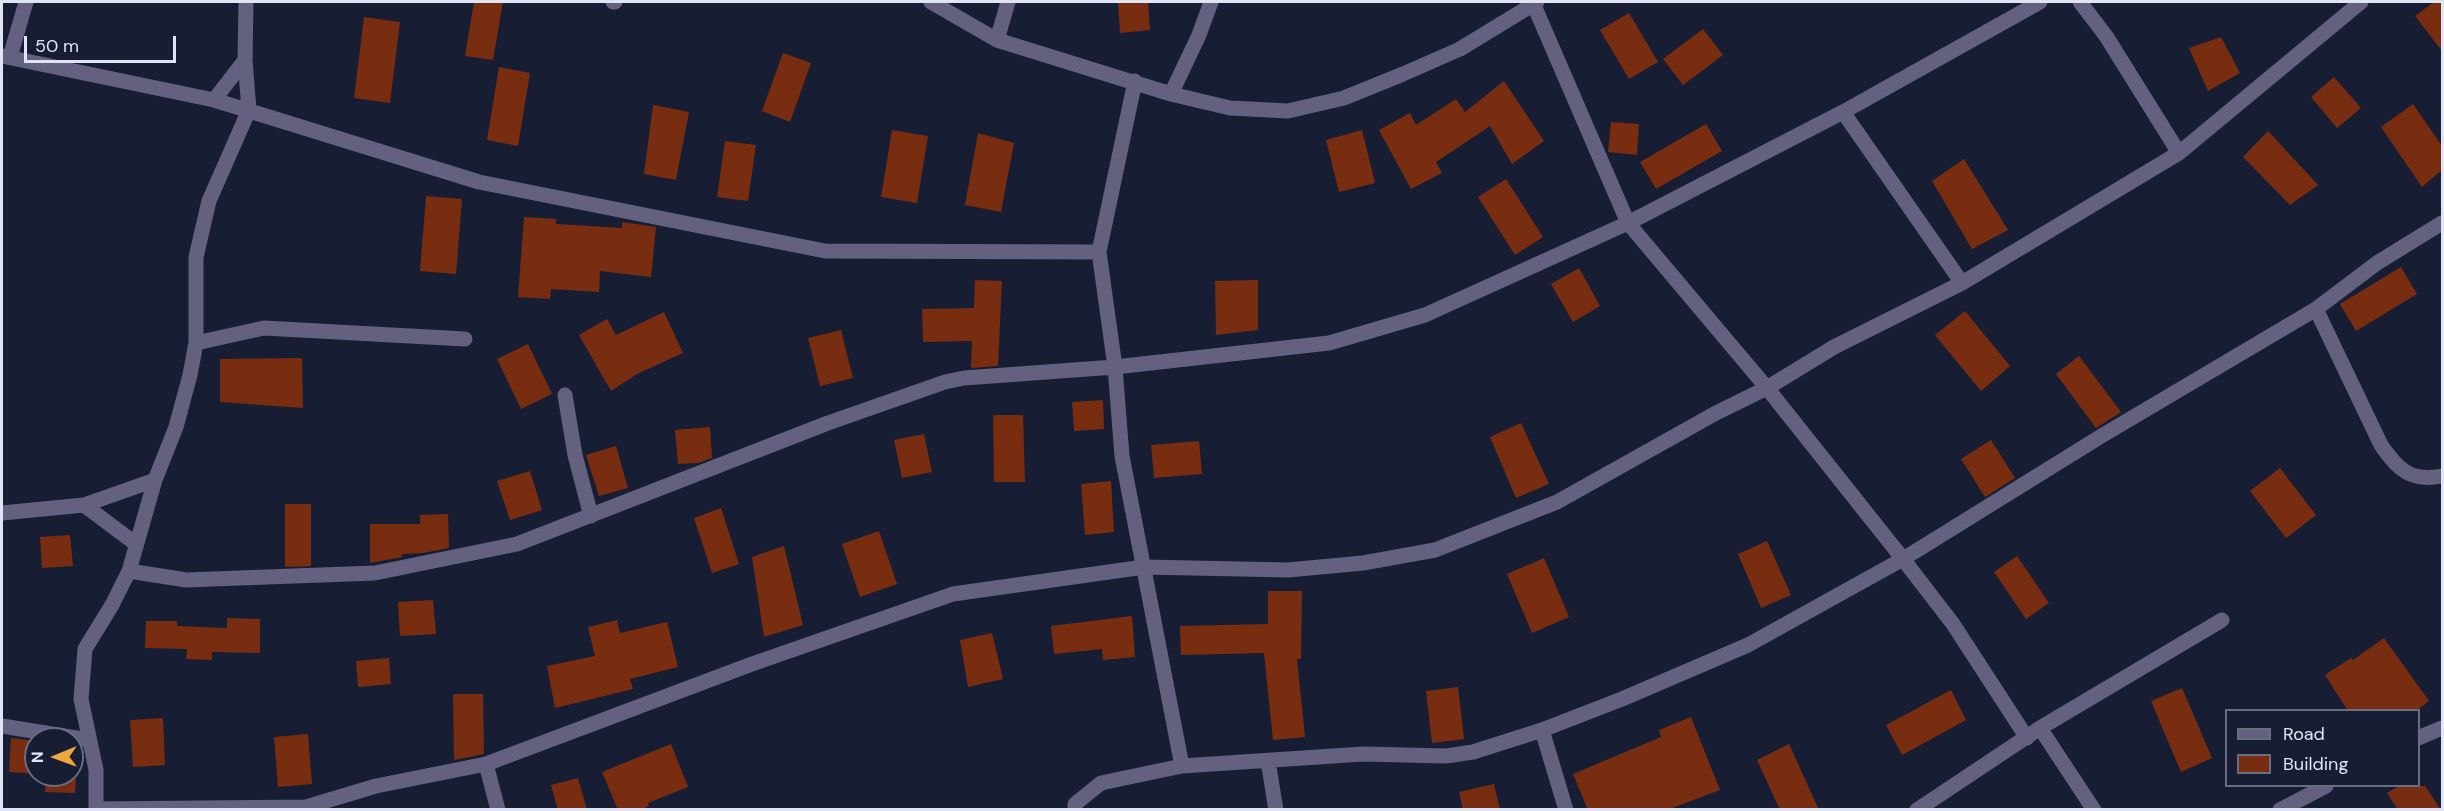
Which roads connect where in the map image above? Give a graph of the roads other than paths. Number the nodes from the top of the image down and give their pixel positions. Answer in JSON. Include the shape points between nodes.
{"nodes":[{"id":1,"x":26,"y":2,"type":"edge"},
{"id":2,"x":246,"y":2,"type":"edge"},
{"id":3,"x":931,"y":2,"type":"edge"},
{"id":4,"x":1008,"y":2,"type":"edge"},
{"id":5,"x":1211,"y":2,"type":"edge"},
{"id":6,"x":1535,"y":2,"type":"edge"},
{"id":7,"x":2040,"y":2,"type":"edge"},
{"id":8,"x":2080,"y":2,"type":"edge"},
{"id":9,"x":2361,"y":2,"type":"edge"},
{"id":10,"x":997,"y":40,"type":"junction"},
{"id":11,"x":6,"y":56,"type":"edge"},
{"id":12,"x":245,"y":60,"type":"junction"},
{"id":13,"x":1135,"y":81,"type":"junction"},
{"id":14,"x":1172,"y":94,"type":"junction"},
{"id":15,"x":214,"y":100,"type":"junction"},
{"id":16,"x":249,"y":110,"type":"junction"},
{"id":17,"x":1843,"y":112,"type":"junction"},
{"id":18,"x":2179,"y":153,"type":"junction"},
{"id":19,"x":1628,"y":223,"type":"junction"},
{"id":20,"x":2442,"y":223,"type":"edge"},
{"id":21,"x":1099,"y":252,"type":"junction"},
{"id":22,"x":1962,"y":283,"type":"junction"},
{"id":23,"x":2316,"y":309,"type":"junction"},
{"id":24,"x":465,"y":339,"type":"dead end"},
{"id":25,"x":196,"y":343,"type":"junction"},
{"id":26,"x":1115,"y":367,"type":"junction"},
{"id":27,"x":1767,"y":388,"type":"junction"},
{"id":28,"x":565,"y":395,"type":"dead end"},
{"id":29,"x":2442,"y":476,"type":"edge"},
{"id":30,"x":155,"y":480,"type":"junction"},
{"id":31,"x":84,"y":505,"type":"junction"},
{"id":32,"x":2,"y":513,"type":"edge"},
{"id":33,"x":591,"y":516,"type":"junction"},
{"id":34,"x":136,"y":544,"type":"junction"},
{"id":35,"x":1903,"y":559,"type":"junction"},
{"id":36,"x":1144,"y":567,"type":"junction"},
{"id":37,"x":129,"y":571,"type":"junction"},
{"id":38,"x":2222,"y":620,"type":"dead end"},
{"id":39,"x":2,"y":726,"type":"edge"},
{"id":40,"x":2442,"y":728,"type":"edge"},
{"id":41,"x":2040,"y":729,"type":"junction"},
{"id":42,"x":1542,"y":730,"type":"junction"},
{"id":43,"x":2420,"y":737,"type":"edge"},
{"id":44,"x":2027,"y":738,"type":"junction"},
{"id":45,"x":89,"y":740,"type":"junction"},
{"id":46,"x":1268,"y":761,"type":"junction"},
{"id":47,"x":486,"y":764,"type":"junction"},
{"id":48,"x":1182,"y":766,"type":"junction"},
{"id":49,"x":2324,"y":787,"type":"edge"},
{"id":50,"x":96,"y":809,"type":"edge"},
{"id":51,"x":498,"y":810,"type":"edge"},
{"id":52,"x":1075,"y":810,"type":"edge"},
{"id":53,"x":1276,"y":810,"type":"edge"},
{"id":54,"x":1566,"y":810,"type":"edge"},
{"id":55,"x":1917,"y":810,"type":"edge"},
{"id":56,"x":2094,"y":810,"type":"edge"},
{"id":57,"x":2280,"y":810,"type":"edge"}],
"edges":[{"from":1,"to":11,"type":"street"},
{"from":2,"to":12,"type":"street"},
{"from":3,"to":10,"type":"street"},
{"from":4,"to":10,"type":"street"},
{"from":5,"to":14,"type":"street"},
{"from":6,"to":14,"type":"street","via":[[1460,49],[1344,98],[1288,111],[1230,108]]},
{"from":6,"to":19,"type":"street"},
{"from":7,"to":17,"type":"street"},
{"from":8,"to":18,"type":"street","via":[[2106,36]]},
{"from":9,"to":18,"type":"street"},
{"from":10,"to":13,"type":"street"},
{"from":11,"to":15,"type":"street"},
{"from":12,"to":15,"type":"street"},
{"from":12,"to":16,"type":"street"},
{"from":13,"to":14,"type":"street"},
{"from":13,"to":21,"type":"street"},
{"from":15,"to":16,"type":"street"},
{"from":16,"to":21,"type":"street","via":[[479,182],[825,251]]},
{"from":16,"to":25,"type":"street","via":[[209,201],[196,257]]},
{"from":17,"to":19,"type":"street"},
{"from":17,"to":22,"type":"street"},
{"from":18,"to":22,"type":"street"},
{"from":19,"to":26,"type":"street","via":[[1425,315],[1351,337],[1329,343]]},
{"from":19,"to":27,"type":"street"},
{"from":20,"to":23,"type":"street","via":[[2378,263]]},
{"from":21,"to":26,"type":"street"},
{"from":22,"to":27,"type":"street","via":[[1834,347]]},
{"from":23,"to":29,"type":"street","via":[[2381,445],[2395,465],[2408,474]]},
{"from":23,"to":35,"type":"street"},
{"from":24,"to":25,"type":"street","via":[[264,328]]},
{"from":25,"to":30,"type":"street","via":[[176,427]]},
{"from":26,"to":33,"type":"street","via":[[945,382],[817,427]]},
{"from":26,"to":36,"type":"street","via":[[1122,456]]},
{"from":27,"to":35,"type":"street"},
{"from":27,"to":36,"type":"street","via":[[1557,502],[1435,550],[1363,563],[1288,570]]},
{"from":28,"to":33,"type":"street"},
{"from":30,"to":31,"type":"street"},
{"from":30,"to":34,"type":"street"},
{"from":31,"to":32,"type":"street"},
{"from":31,"to":34,"type":"street"},
{"from":33,"to":37,"type":"street","via":[[517,544],[375,573],[186,580]]},
{"from":34,"to":37,"type":"street"},
{"from":35,"to":42,"type":"street","via":[[1748,645]]},
{"from":35,"to":44,"type":"street","via":[[1953,624]]},
{"from":36,"to":47,"type":"street","via":[[953,594]]},
{"from":36,"to":48,"type":"street"},
{"from":37,"to":45,"type":"street","via":[[86,649],[81,699]]},
{"from":38,"to":41,"type":"street"},
{"from":39,"to":45,"type":"street"},
{"from":40,"to":43,"type":"street"},
{"from":41,"to":44,"type":"street"},
{"from":41,"to":56,"type":"street"},
{"from":42,"to":46,"type":"street","via":[[1473,752],[1446,756],[1363,754]]},
{"from":42,"to":54,"type":"street"},
{"from":44,"to":55,"type":"street"},
{"from":45,"to":50,"type":"street","via":[[96,770]]},
{"from":46,"to":48,"type":"street"},
{"from":46,"to":53,"type":"street"},
{"from":47,"to":50,"type":"street","via":[[376,786],[306,807]]},
{"from":47,"to":51,"type":"street"},
{"from":48,"to":52,"type":"street","via":[[1101,783],[1076,804]]},
{"from":49,"to":57,"type":"street"}]}
